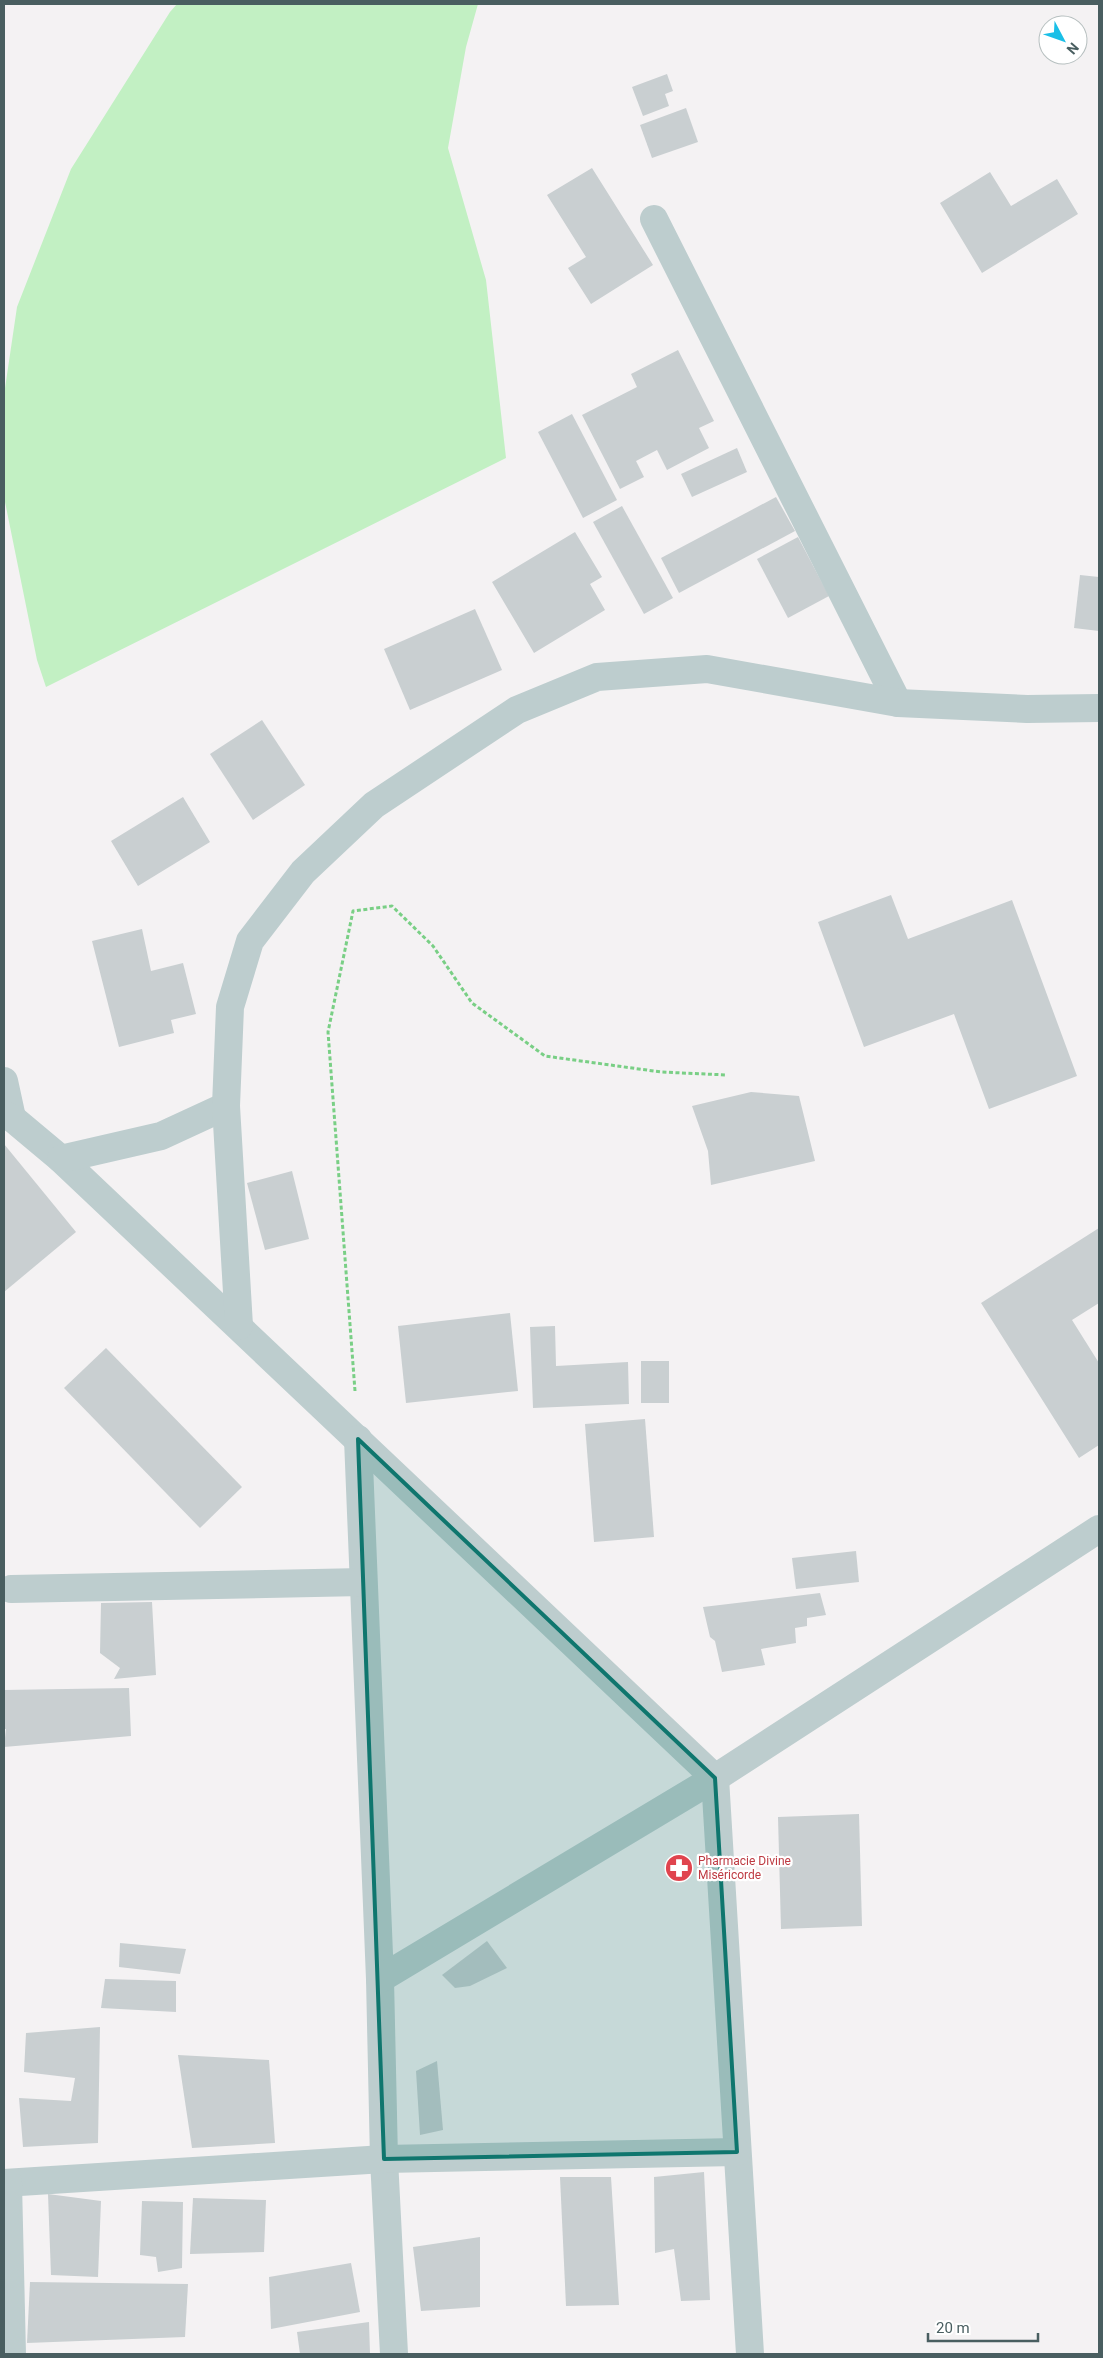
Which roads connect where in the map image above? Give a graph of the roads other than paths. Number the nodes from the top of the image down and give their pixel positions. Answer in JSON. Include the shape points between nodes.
{"nodes":[{"id":1,"x":654,"y":218,"type":"dead end"},
{"id":2,"x":898,"y":703,"type":"junction"},
{"id":3,"x":1099,"y":708,"type":"edge"},
{"id":4,"x":4,"y":1081,"type":"edge"},
{"id":5,"x":226,"y":1106,"type":"junction"},
{"id":6,"x":8,"y":1116,"type":"edge"},
{"id":7,"x":61,"y":1158,"type":"junction"},
{"id":8,"x":239,"y":1326,"type":"junction"},
{"id":9,"x":358,"y":1439,"type":"junction"},
{"id":10,"x":1099,"y":1529,"type":"edge"},
{"id":11,"x":363,"y":1582,"type":"junction"},
{"id":12,"x":11,"y":1589,"type":"dead end"},
{"id":13,"x":715,"y":1778,"type":"junction"},
{"id":14,"x":380,"y":1980,"type":"junction"},
{"id":15,"x":737,"y":2152,"type":"junction"},
{"id":16,"x":384,"y":2158,"type":"junction"},
{"id":17,"x":6,"y":2183,"type":"edge"},
{"id":18,"x":12,"y":2354,"type":"edge"},
{"id":19,"x":394,"y":2354,"type":"edge"},
{"id":20,"x":750,"y":2354,"type":"edge"}],
"edges":[{"from":1,"to":2,"type":"street"},
{"from":2,"to":3,"type":"street","via":[[1027,709]]},
{"from":2,"to":5,"type":"street","via":[[707,669],[596,677],[517,710],[374,805],[303,872],[250,941],[230,1007]]},
{"from":4,"to":6,"type":"street"},
{"from":5,"to":7,"type":"street","via":[[161,1136]]},
{"from":5,"to":8,"type":"street"},
{"from":6,"to":7,"type":"street"},
{"from":7,"to":8,"type":"street"},
{"from":8,"to":9,"type":"street"},
{"from":9,"to":11,"type":"street"},
{"from":9,"to":13,"type":"street"},
{"from":10,"to":13,"type":"street"},
{"from":11,"to":12,"type":"street"},
{"from":11,"to":14,"type":"street"},
{"from":13,"to":14,"type":"street"},
{"from":13,"to":15,"type":"street"},
{"from":14,"to":16,"type":"street"},
{"from":15,"to":16,"type":"street"},
{"from":15,"to":20,"type":"street"},
{"from":16,"to":17,"type":"street"},
{"from":16,"to":19,"type":"street"},
{"from":17,"to":18,"type":"street"}]}
